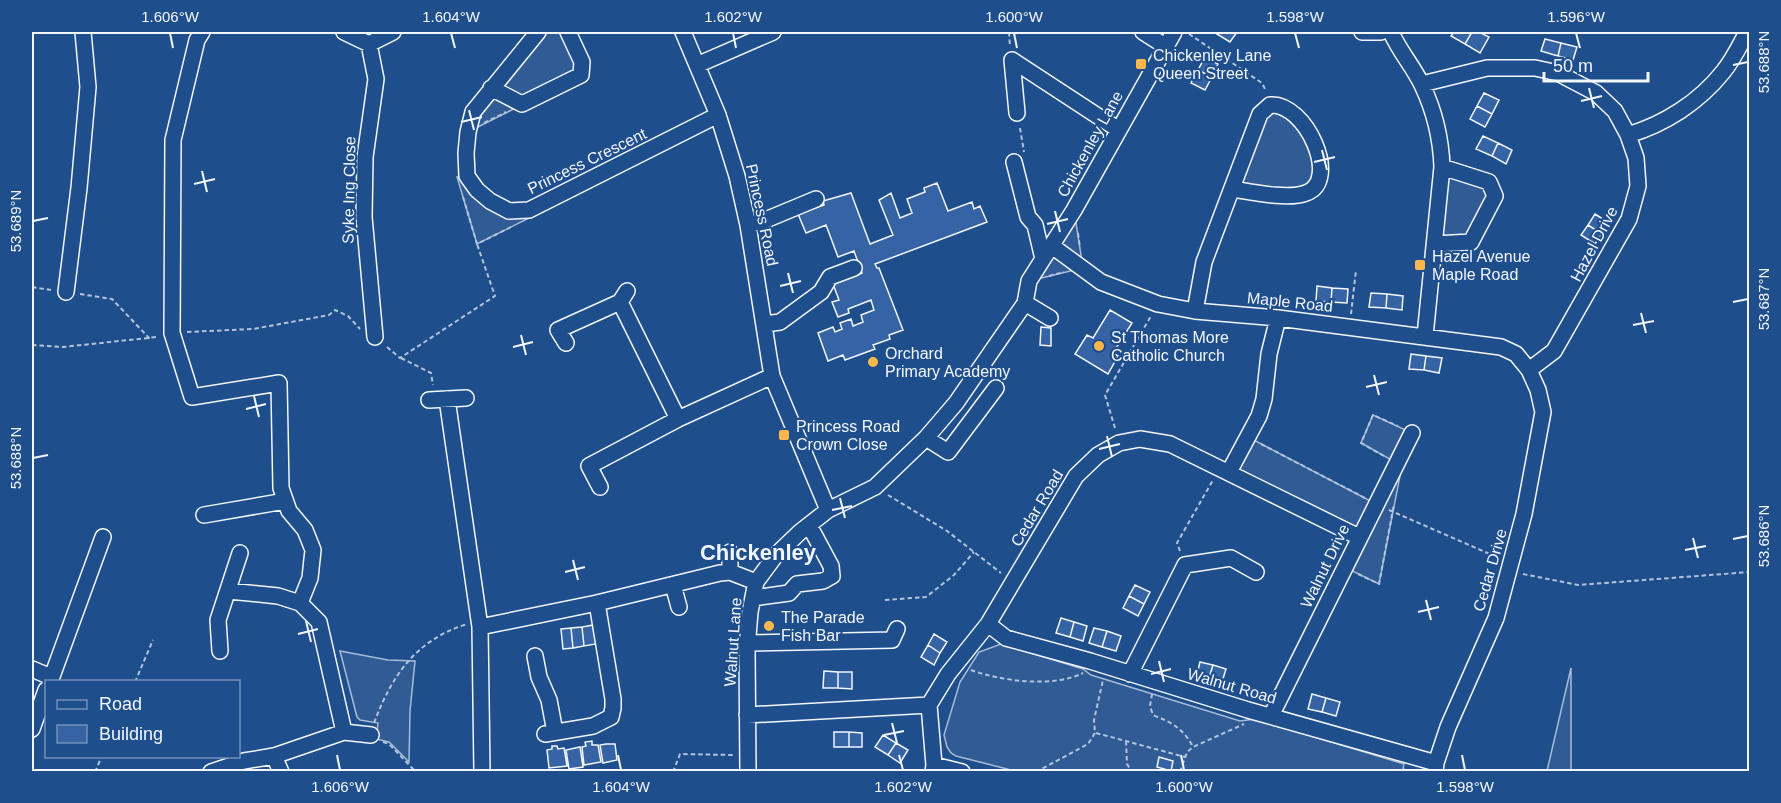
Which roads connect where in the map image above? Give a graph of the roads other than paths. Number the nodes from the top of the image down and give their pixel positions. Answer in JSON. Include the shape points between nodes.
{"nodes":[{"id":1,"x":83,"y":32,"type":"edge"},
{"id":2,"x":202,"y":32,"type":"edge"},
{"id":3,"x":344,"y":32,"type":"edge"},
{"id":4,"x":393,"y":32,"type":"edge"},
{"id":5,"x":538,"y":32,"type":"edge"},
{"id":6,"x":568,"y":32,"type":"edge"},
{"id":7,"x":683,"y":32,"type":"edge"},
{"id":8,"x":773,"y":32,"type":"edge"},
{"id":9,"x":1143,"y":32,"type":"edge"},
{"id":10,"x":1174,"y":32,"type":"edge"},
{"id":11,"x":1362,"y":32,"type":"edge"},
{"id":12,"x":1381,"y":32,"type":"edge"},
{"id":13,"x":1391,"y":32,"type":"edge"},
{"id":14,"x":1747,"y":32,"type":"edge"},
{"id":15,"x":740,"y":38,"type":"edge"},
{"id":16,"x":369,"y":44,"type":"junction"},
{"id":17,"x":1165,"y":46,"type":"junction"},
{"id":18,"x":697,"y":65,"type":"junction"},
{"id":19,"x":1422,"y":84,"type":"junction"},
{"id":20,"x":491,"y":87,"type":"junction"},
{"id":21,"x":1017,"y":114,"type":"dead end"},
{"id":22,"x":718,"y":115,"type":"junction"},
{"id":23,"x":1119,"y":130,"type":"junction"},
{"id":24,"x":1628,"y":135,"type":"junction"},
{"id":25,"x":1014,"y":162,"type":"dead end"},
{"id":26,"x":1442,"y":167,"type":"junction"},
{"id":27,"x":1233,"y":189,"type":"junction"},
{"id":28,"x":816,"y":199,"type":"dead end"},
{"id":29,"x":748,"y":225,"type":"junction"},
{"id":30,"x":1435,"y":244,"type":"junction"},
{"id":31,"x":1052,"y":246,"type":"junction"},
{"id":32,"x":1043,"y":259,"type":"junction"},
{"id":33,"x":854,"y":268,"type":"dead end"},
{"id":34,"x":66,"y":292,"type":"road end"},
{"id":35,"x":1025,"y":303,"type":"junction"},
{"id":36,"x":1195,"y":311,"type":"junction"},
{"id":37,"x":1050,"y":318,"type":"dead end"},
{"id":38,"x":1278,"y":318,"type":"junction"},
{"id":39,"x":765,"y":324,"type":"junction"},
{"id":40,"x":1425,"y":336,"type":"junction"},
{"id":41,"x":375,"y":337,"type":"dead end"},
{"id":42,"x":566,"y":343,"type":"dead end"},
{"id":43,"x":1529,"y":370,"type":"junction"},
{"id":44,"x":772,"y":376,"type":"junction"},
{"id":45,"x":996,"y":388,"type":"dead end"},
{"id":46,"x":466,"y":398,"type":"dead end"},
{"id":47,"x":678,"y":419,"type":"junction"},
{"id":48,"x":1412,"y":433,"type":"dead end"},
{"id":49,"x":926,"y":438,"type":"junction"},
{"id":50,"x":1225,"y":470,"type":"junction"},
{"id":51,"x":600,"y":487,"type":"dead end"},
{"id":52,"x":285,"y":501,"type":"junction"},
{"id":53,"x":828,"y":510,"type":"junction"},
{"id":54,"x":204,"y":515,"type":"dead end"},
{"id":55,"x":809,"y":525,"type":"junction"},
{"id":56,"x":103,"y":537,"type":"dead end"},
{"id":57,"x":1359,"y":537,"type":"junction"},
{"id":58,"x":730,"y":552,"type":"dead end"},
{"id":59,"x":240,"y":553,"type":"dead end"},
{"id":60,"x":730,"y":572,"type":"junction"},
{"id":61,"x":1256,"y":572,"type":"dead end"},
{"id":62,"x":756,"y":582,"type":"junction"},
{"id":63,"x":673,"y":585,"type":"junction"},
{"id":64,"x":229,"y":591,"type":"junction"},
{"id":65,"x":753,"y":598,"type":"junction"},
{"id":66,"x":300,"y":603,"type":"junction"},
{"id":67,"x":597,"y":603,"type":"junction"},
{"id":68,"x":679,"y":607,"type":"dead end"},
{"id":69,"x":988,"y":624,"type":"junction"},
{"id":70,"x":480,"y":627,"type":"junction"},
{"id":71,"x":897,"y":629,"type":"dead end"},
{"id":72,"x":748,"y":643,"type":"junction"},
{"id":73,"x":220,"y":651,"type":"dead end"},
{"id":74,"x":535,"y":656,"type":"dead end"},
{"id":75,"x":32,"y":669,"type":"edge"},
{"id":76,"x":1130,"y":674,"type":"junction"},
{"id":77,"x":45,"y":680,"type":"edge"},
{"id":78,"x":50,"y":680,"type":"edge"},
{"id":79,"x":45,"y":694,"type":"edge"},
{"id":80,"x":929,"y":705,"type":"junction"},
{"id":81,"x":747,"y":715,"type":"junction"},
{"id":82,"x":1271,"y":716,"type":"junction"},
{"id":83,"x":32,"y":729,"type":"edge"},
{"id":84,"x":344,"y":732,"type":"junction"},
{"id":85,"x":371,"y":735,"type":"road end"},
{"id":86,"x":274,"y":756,"type":"junction"},
{"id":87,"x":1435,"y":767,"type":"edge"},
{"id":88,"x":934,"y":768,"type":"edge"},
{"id":89,"x":211,"y":771,"type":"edge"},
{"id":90,"x":281,"y":771,"type":"edge"},
{"id":91,"x":482,"y":771,"type":"edge"},
{"id":92,"x":748,"y":771,"type":"edge"},
{"id":93,"x":962,"y":771,"type":"edge"}],
"edges":[{"from":1,"to":34,"type":"street","via":[[88,87]]},
{"from":2,"to":52,"type":"street","via":[[196,40],[173,140],[172,333],[192,397],[279,383],[281,488]]},
{"from":3,"to":16,"type":"street"},
{"from":4,"to":16,"type":"street"},
{"from":5,"to":20,"type":"street"},
{"from":6,"to":20,"type":"street","via":[[582,62],[581,75],[522,104]]},
{"from":7,"to":18,"type":"street","name":"Princess Road"},
{"from":8,"to":15,"type":"street"},
{"from":9,"to":17,"type":"street"},
{"from":10,"to":17,"type":"street","name":"Chickenley Lane"},
{"from":11,"to":12,"type":"street"},
{"from":13,"to":19,"type":"street"},
{"from":14,"to":24,"type":"street","via":[[1724,71],[1695,99],[1664,122]]},
{"from":15,"to":18,"type":"street"},
{"from":16,"to":41,"type":"street","name":"Syke Ing Close","via":[[376,79],[365,157],[364,217]]},
{"from":17,"to":23,"type":"street","name":"Chickenley Lane"},
{"from":18,"to":22,"type":"street","name":"Princess Road"},
{"from":19,"to":24,"type":"street","name":"Hazel Drive","via":[[1487,68],[1535,68],[1558,73],[1596,93],[1615,111]]},
{"from":19,"to":26,"type":"street","via":[[1436,122]]},
{"from":20,"to":22,"type":"street","name":"Princess Crescent","via":[[473,112],[468,132],[467,176],[490,201],[509,211],[529,210]]},
{"from":21,"to":23,"type":"street","via":[[1012,60]]},
{"from":22,"to":29,"type":"street","name":"Princess Road"},
{"from":23,"to":31,"type":"street","name":"Chickenley Lane"},
{"from":24,"to":43,"type":"street","name":"Hazel Drive","via":[[1636,158],[1638,186],[1629,219],[1554,351]]},
{"from":25,"to":32,"type":"street"},
{"from":26,"to":30,"type":"street"},
{"from":26,"to":30,"type":"street","via":[[1489,182],[1495,196],[1470,242]]},
{"from":27,"to":27,"type":"street","via":[[1295,195],[1311,191],[1317,184],[1319,157],[1311,135],[1289,109],[1270,105],[1260,114]]},
{"from":27,"to":36,"type":"street","via":[[1204,262]]},
{"from":28,"to":29,"type":"street"},
{"from":29,"to":39,"type":"street","name":"Princess Road"},
{"from":30,"to":40,"type":"street"},
{"from":31,"to":32,"type":"street","name":"Chickenley Lane"},
{"from":31,"to":36,"type":"street","name":"Maple Road","via":[[1101,282],[1158,304]]},
{"from":32,"to":35,"type":"street","name":"Chickenley Lane","via":[[1029,281]]},
{"from":33,"to":39,"type":"street","via":[[830,277],[821,292],[780,322]]},
{"from":35,"to":37,"type":"street"},
{"from":35,"to":49,"type":"street","name":"Chickenley Lane","via":[[956,403]]},
{"from":36,"to":38,"type":"street","name":"Maple Road"},
{"from":38,"to":40,"type":"street","name":"Maple Road"},
{"from":38,"to":50,"type":"street","via":[[1259,416]]},
{"from":39,"to":44,"type":"street","name":"Princess Road"},
{"from":40,"to":43,"type":"street","name":"Maple Road","via":[[1501,347],[1516,354]]},
{"from":42,"to":47,"type":"street","via":[[558,330],[623,296]]},
{"from":43,"to":87,"type":"street","name":"Cedar Drive","via":[[1543,412],[1524,514],[1496,618],[1448,727]]},
{"from":44,"to":47,"type":"street"},
{"from":44,"to":53,"type":"street","name":"Princess Road"},
{"from":45,"to":49,"type":"street","via":[[948,452]]},
{"from":46,"to":70,"type":"street","via":[[437,400]]},
{"from":47,"to":51,"type":"street","via":[[589,466]]},
{"from":48,"to":57,"type":"street","name":"Walnut Drive"},
{"from":49,"to":53,"type":"street","name":"Chickenley Lane","via":[[875,488]]},
{"from":50,"to":57,"type":"street","name":"Cedar Road"},
{"from":50,"to":69,"type":"street","name":"Cedar Road","via":[[1156,440],[1119,443],[1098,455],[1076,476]]},
{"from":52,"to":54,"type":"street"},
{"from":52,"to":66,"type":"street","via":[[313,550],[310,578]]},
{"from":53,"to":55,"type":"street","name":"Walnut Lane"},
{"from":55,"to":62,"type":"street","name":"Walnut Lane","via":[[776,555]]},
{"from":55,"to":65,"type":"street","via":[[832,576],[824,581],[796,584],[782,595]]},
{"from":56,"to":78,"type":"street"},
{"from":57,"to":82,"type":"street","name":"Walnut Drive"},
{"from":58,"to":60,"type":"street"},
{"from":59,"to":64,"type":"street"},
{"from":60,"to":62,"type":"street"},
{"from":60,"to":63,"type":"street"},
{"from":61,"to":76,"type":"street","via":[[1231,558],[1185,565]]},
{"from":62,"to":65,"type":"street","name":"Walnut Lane"},
{"from":63,"to":67,"type":"street"},
{"from":63,"to":68,"type":"street"},
{"from":64,"to":66,"type":"street","via":[[278,596]]},
{"from":64,"to":73,"type":"street","via":[[218,620]]},
{"from":65,"to":72,"type":"street","name":"Walnut Lane"},
{"from":66,"to":84,"type":"street","via":[[319,622]]},
{"from":67,"to":70,"type":"street"},
{"from":67,"to":74,"type":"street","via":[[613,699],[611,717],[593,726],[550,733],[549,700]]},
{"from":69,"to":76,"type":"street","name":"Walnut Road","via":[[1006,638]]},
{"from":69,"to":80,"type":"street","name":"Cedar Road"},
{"from":70,"to":91,"type":"street"},
{"from":71,"to":72,"type":"street","via":[[892,640]]},
{"from":72,"to":81,"type":"street","name":"Walnut Lane"},
{"from":75,"to":77,"type":"street"},
{"from":76,"to":82,"type":"street","name":"Walnut Road"},
{"from":79,"to":83,"type":"street"},
{"from":80,"to":81,"type":"street"},
{"from":80,"to":88,"type":"street"},
{"from":81,"to":92,"type":"street","name":"Walnut Lane"},
{"from":82,"to":87,"type":"street","name":"Walnut Road"},
{"from":84,"to":85,"type":"street"},
{"from":84,"to":86,"type":"street"},
{"from":86,"to":89,"type":"street"},
{"from":86,"to":90,"type":"street"},
{"from":88,"to":93,"type":"street"}]}
